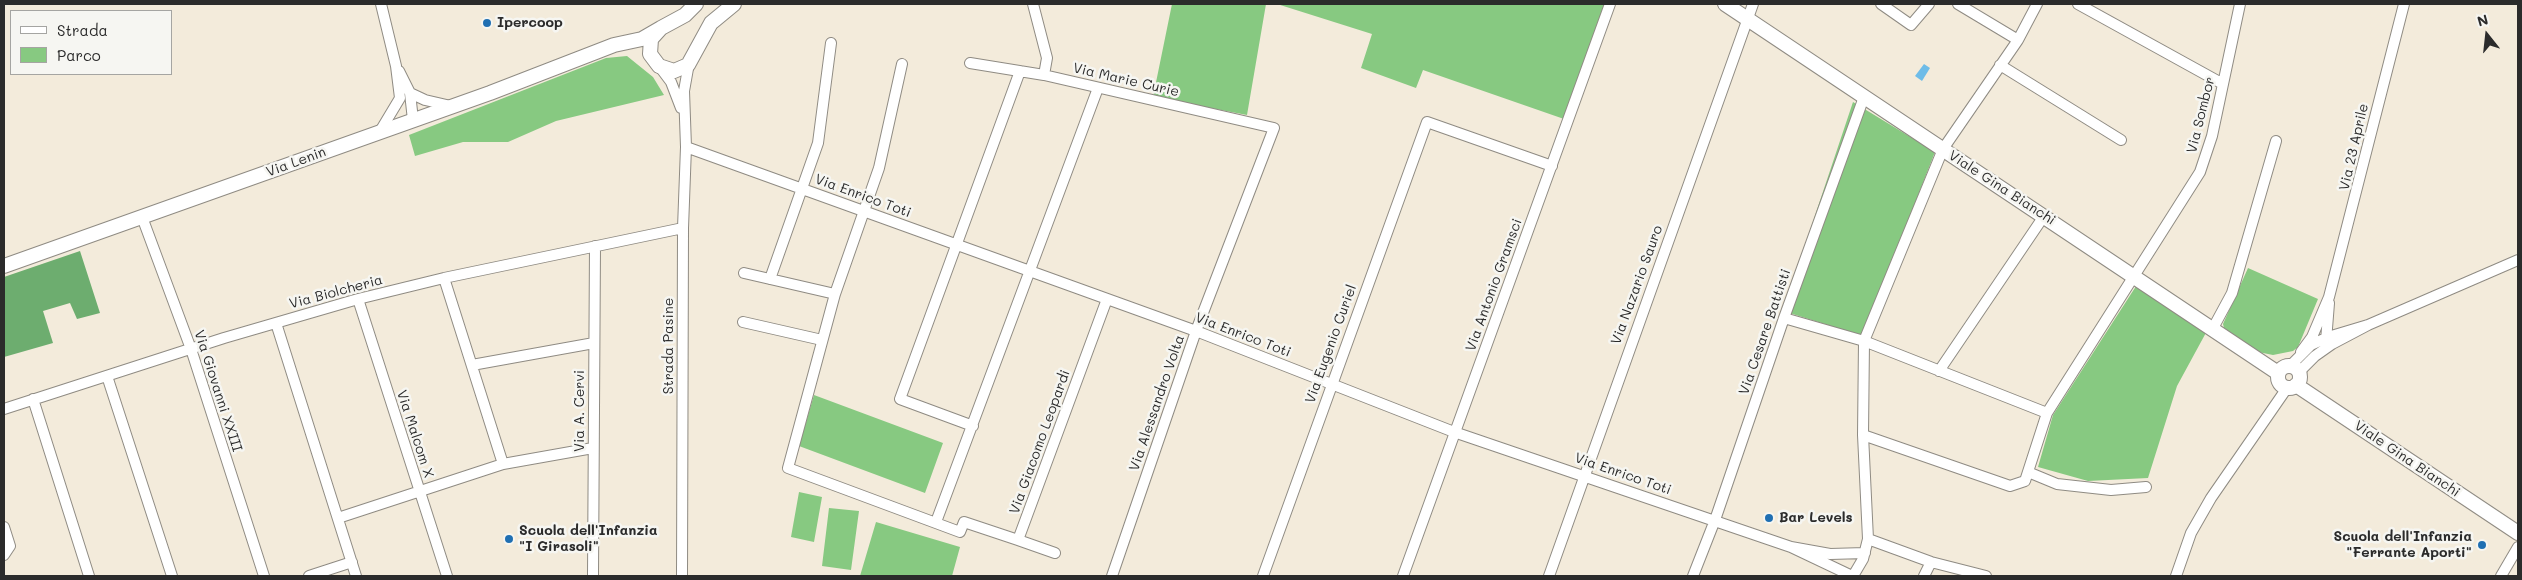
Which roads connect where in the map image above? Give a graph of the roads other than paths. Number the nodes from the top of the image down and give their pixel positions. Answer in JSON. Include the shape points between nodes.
{"nodes":[{"id":1,"x":381,"y":4,"type":"edge"},
{"id":2,"x":696,"y":4,"type":"edge"},
{"id":3,"x":734,"y":4,"type":"edge"},
{"id":4,"x":1032,"y":4,"type":"edge"},
{"id":5,"x":1610,"y":4,"type":"edge"},
{"id":6,"x":1725,"y":4,"type":"edge"},
{"id":7,"x":1753,"y":4,"type":"edge"},
{"id":8,"x":1880,"y":4,"type":"edge"},
{"id":9,"x":1928,"y":4,"type":"edge"},
{"id":10,"x":1958,"y":4,"type":"edge"},
{"id":11,"x":2037,"y":4,"type":"edge"},
{"id":12,"x":2078,"y":4,"type":"edge"},
{"id":13,"x":2240,"y":4,"type":"edge"},
{"id":14,"x":2404,"y":4,"type":"edge"},
{"id":15,"x":1747,"y":18,"type":"junction"},
{"id":16,"x":661,"y":28,"type":"junction"},
{"id":17,"x":2018,"y":40,"type":"junction"},
{"id":18,"x":831,"y":43,"type":"dead end"},
{"id":19,"x":587,"y":57,"type":"junction"},
{"id":20,"x":689,"y":63,"type":"junction"},
{"id":21,"x":970,"y":63,"type":"dead end"},
{"id":22,"x":656,"y":64,"type":"junction"},
{"id":23,"x":902,"y":64,"type":"dead end"},
{"id":24,"x":2000,"y":65,"type":"junction"},
{"id":25,"x":396,"y":66,"type":"junction"},
{"id":26,"x":1020,"y":71,"type":"junction"},
{"id":27,"x":1044,"y":75,"type":"junction"},
{"id":28,"x":2223,"y":84,"type":"junction"},
{"id":29,"x":1098,"y":88,"type":"junction"},
{"id":30,"x":410,"y":93,"type":"junction"},
{"id":31,"x":1864,"y":97,"type":"junction"},
{"id":32,"x":400,"y":98,"type":"junction"},
{"id":33,"x":452,"y":106,"type":"junction"},
{"id":34,"x":684,"y":116,"type":"junction"},
{"id":35,"x":413,"y":120,"type":"junction"},
{"id":36,"x":1274,"y":128,"type":"joint"},
{"id":37,"x":379,"y":132,"type":"junction"},
{"id":38,"x":2121,"y":140,"type":"dead end"},
{"id":39,"x":2276,"y":141,"type":"dead end"},
{"id":40,"x":686,"y":147,"type":"junction"},
{"id":41,"x":1943,"y":150,"type":"junction"},
{"id":42,"x":1552,"y":166,"type":"junction"},
{"id":43,"x":802,"y":188,"type":"junction"},
{"id":44,"x":863,"y":211,"type":"junction"},
{"id":45,"x":142,"y":216,"type":"junction"},
{"id":46,"x":2044,"y":216,"type":"junction"},
{"id":47,"x":683,"y":228,"type":"junction"},
{"id":48,"x":956,"y":244,"type":"junction"},
{"id":49,"x":595,"y":246,"type":"junction"},
{"id":50,"x":2518,"y":260,"type":"edge"},
{"id":51,"x":4,"y":266,"type":"edge"},
{"id":52,"x":1029,"y":272,"type":"junction"},
{"id":53,"x":744,"y":273,"type":"dead end"},
{"id":54,"x":2134,"y":275,"type":"junction"},
{"id":55,"x":444,"y":278,"type":"junction"},
{"id":56,"x":770,"y":279,"type":"junction"},
{"id":57,"x":835,"y":294,"type":"junction"},
{"id":58,"x":2329,"y":297,"type":"junction"},
{"id":59,"x":358,"y":299,"type":"junction"},
{"id":60,"x":1107,"y":299,"type":"junction"},
{"id":61,"x":1784,"y":318,"type":"junction"},
{"id":62,"x":276,"y":322,"type":"junction"},
{"id":63,"x":743,"y":322,"type":"dead end"},
{"id":64,"x":2368,"y":325,"type":"junction"},
{"id":65,"x":2212,"y":330,"type":"junction"},
{"id":66,"x":1196,"y":331,"type":"junction"},
{"id":67,"x":2328,"y":337,"type":"junction"},
{"id":68,"x":822,"y":340,"type":"junction"},
{"id":69,"x":1864,"y":341,"type":"junction"},
{"id":70,"x":594,"y":343,"type":"junction"},
{"id":71,"x":191,"y":349,"type":"junction"},
{"id":72,"x":2301,"y":352,"type":"junction"},
{"id":73,"x":2315,"y":356,"type":"junction"},
{"id":74,"x":472,"y":365,"type":"junction"},
{"id":75,"x":1940,"y":371,"type":"junction"},
{"id":76,"x":107,"y":376,"type":"junction"},
{"id":77,"x":2290,"y":377,"type":"junction"},
{"id":78,"x":1332,"y":383,"type":"junction"},
{"id":79,"x":33,"y":399,"type":"junction"},
{"id":80,"x":4,"y":408,"type":"edge"},
{"id":81,"x":2048,"y":413,"type":"junction"},
{"id":82,"x":973,"y":426,"type":"junction"},
{"id":83,"x":1454,"y":432,"type":"junction"},
{"id":84,"x":1862,"y":435,"type":"junction"},
{"id":85,"x":593,"y":448,"type":"junction"},
{"id":86,"x":503,"y":464,"type":"junction"},
{"id":87,"x":2028,"y":472,"type":"junction"},
{"id":88,"x":1584,"y":476,"type":"junction"},
{"id":89,"x":2146,"y":487,"type":"dead end"},
{"id":90,"x":420,"y":492,"type":"junction"},
{"id":91,"x":338,"y":518,"type":"junction"},
{"id":92,"x":1716,"y":520,"type":"junction"},
{"id":93,"x":936,"y":522,"type":"junction"},
{"id":94,"x":4,"y":527,"type":"edge"},
{"id":95,"x":2518,"y":533,"type":"edge"},
{"id":96,"x":1868,"y":539,"type":"junction"},
{"id":97,"x":1018,"y":540,"type":"junction"},
{"id":98,"x":1791,"y":547,"type":"junction"},
{"id":99,"x":2518,"y":547,"type":"edge"},
{"id":100,"x":1055,"y":553,"type":"dead end"},
{"id":101,"x":1866,"y":553,"type":"junction"},
{"id":102,"x":4,"y":555,"type":"edge"},
{"id":103,"x":352,"y":562,"type":"junction"},
{"id":104,"x":1931,"y":562,"type":"junction"},
{"id":105,"x":89,"y":576,"type":"edge"},
{"id":106,"x":172,"y":576,"type":"edge"},
{"id":107,"x":264,"y":576,"type":"edge"},
{"id":108,"x":309,"y":576,"type":"edge"},
{"id":109,"x":356,"y":576,"type":"edge"},
{"id":110,"x":447,"y":576,"type":"edge"},
{"id":111,"x":593,"y":576,"type":"edge"},
{"id":112,"x":682,"y":576,"type":"edge"},
{"id":113,"x":1112,"y":576,"type":"edge"},
{"id":114,"x":1263,"y":576,"type":"edge"},
{"id":115,"x":1403,"y":576,"type":"edge"},
{"id":116,"x":1549,"y":576,"type":"edge"},
{"id":117,"x":1693,"y":576,"type":"edge"},
{"id":118,"x":1852,"y":576,"type":"edge"},
{"id":119,"x":1924,"y":576,"type":"edge"},
{"id":120,"x":1986,"y":576,"type":"edge"},
{"id":121,"x":2176,"y":576,"type":"edge"},
{"id":122,"x":2501,"y":576,"type":"edge"}],
"edges":[{"from":1,"to":25,"type":"street"},
{"from":2,"to":16,"type":"main road","name":"Via Lenin","via":[[685,15]]},
{"from":3,"to":20,"type":"main road","via":[[710,23]]},
{"from":4,"to":27,"type":"street","via":[[1047,58]]},
{"from":5,"to":42,"type":"street","name":"Via Antonio Gramsci"},
{"from":6,"to":15,"type":"main road","name":"Viale Gina Bianchi"},
{"from":7,"to":15,"type":"street","name":"Via Nazario Sauro"},
{"from":8,"to":9,"type":"street","via":[[1911,25]]},
{"from":10,"to":17,"type":"street"},
{"from":11,"to":17,"type":"street"},
{"from":12,"to":28,"type":"street"},
{"from":13,"to":28,"type":"street","name":"Via Sombor"},
{"from":14,"to":58,"type":"street","name":"Via 23 Aprile"},
{"from":15,"to":31,"type":"main road","name":"Viale Gina Bianchi"},
{"from":15,"to":88,"type":"street","name":"Via Nazario Sauro"},
{"from":16,"to":19,"type":"main road","name":"Via Lenin","via":[[642,39],[614,45]]},
{"from":16,"to":22,"type":"main road","via":[[651,39],[650,46]]},
{"from":17,"to":24,"type":"street"},
{"from":18,"to":43,"type":"street","via":[[818,143]]},
{"from":19,"to":22,"type":"main road","name":"Via Lenin","via":[[626,48],[644,52]]},
{"from":19,"to":33,"type":"main road","name":"Via Lenin"},
{"from":20,"to":22,"type":"main road","via":[[674,70]]},
{"from":20,"to":34,"type":"street","via":[[684,81]]},
{"from":21,"to":26,"type":"street","name":"Via Marie Curie"},
{"from":22,"to":34,"type":"street","via":[[671,82]]},
{"from":23,"to":44,"type":"street","via":[[879,168]]},
{"from":24,"to":38,"type":"street"},
{"from":24,"to":41,"type":"street"},
{"from":25,"to":30,"type":"street"},
{"from":25,"to":32,"type":"street"},
{"from":26,"to":27,"type":"street","name":"Via Marie Curie"},
{"from":26,"to":48,"type":"street"},
{"from":27,"to":29,"type":"street","name":"Via Marie Curie"},
{"from":28,"to":54,"type":"street","name":"Via Sombor","via":[[2212,136],[2200,172]]},
{"from":29,"to":36,"type":"street","name":"Via Marie Curie"},
{"from":29,"to":52,"type":"street"},
{"from":30,"to":33,"type":"street"},
{"from":30,"to":35,"type":"street"},
{"from":31,"to":41,"type":"main road","name":"Viale Gina Bianchi"},
{"from":31,"to":61,"type":"street","name":"Via Cesare Battisti"},
{"from":32,"to":35,"type":"street"},
{"from":32,"to":37,"type":"street"},
{"from":33,"to":35,"type":"main road","name":"Via Lenin"},
{"from":34,"to":40,"type":"street","name":"Strada Pasine"},
{"from":35,"to":37,"type":"main road","name":"Via Lenin"},
{"from":36,"to":66,"type":"street","name":"Via Alessandro Volta"},
{"from":37,"to":45,"type":"main road","name":"Via Lenin"},
{"from":39,"to":65,"type":"street","via":[[2235,286]]},
{"from":40,"to":43,"type":"street","name":"Via Enrico Toti"},
{"from":40,"to":47,"type":"street","name":"Strada Pasine"},
{"from":41,"to":46,"type":"main road","name":"Viale Gina Bianchi"},
{"from":41,"to":69,"type":"street"},
{"from":42,"to":78,"type":"street","name":"Via Eugenio Curiel","via":[[1427,122]]},
{"from":42,"to":83,"type":"street","name":"Via Antonio Gramsci"},
{"from":43,"to":44,"type":"street","name":"Via Enrico Toti"},
{"from":43,"to":56,"type":"street"},
{"from":44,"to":48,"type":"street","name":"Via Enrico Toti"},
{"from":44,"to":57,"type":"street"},
{"from":45,"to":51,"type":"main road","name":"Via Lenin"},
{"from":45,"to":71,"type":"street","name":"Via Giovanni XXIII"},
{"from":46,"to":54,"type":"main road","name":"Viale Gina Bianchi"},
{"from":46,"to":75,"type":"street"},
{"from":47,"to":49,"type":"street","name":"Via Biolcheria"},
{"from":47,"to":112,"type":"street","name":"Strada Pasine"},
{"from":48,"to":52,"type":"street","name":"Via Enrico Toti"},
{"from":48,"to":82,"type":"street","via":[[900,399]]},
{"from":49,"to":55,"type":"street","name":"Via Biolcheria"},
{"from":49,"to":70,"type":"street","name":"Via A. Cervi"},
{"from":50,"to":64,"type":"street"},
{"from":52,"to":60,"type":"street","name":"Via Enrico Toti"},
{"from":52,"to":82,"type":"street"},
{"from":53,"to":56,"type":"street"},
{"from":54,"to":65,"type":"main road","name":"Viale Gina Bianchi"},
{"from":54,"to":81,"type":"street","name":"Via Sombor"},
{"from":55,"to":59,"type":"street","name":"Via Biolcheria"},
{"from":55,"to":74,"type":"street"},
{"from":56,"to":57,"type":"street"},
{"from":57,"to":68,"type":"street"},
{"from":58,"to":67,"type":"street"},
{"from":58,"to":72,"type":"street","via":[[2312,337]]},
{"from":59,"to":62,"type":"street","name":"Via Biolcheria"},
{"from":59,"to":90,"type":"street","name":"Via Malcom X"},
{"from":60,"to":66,"type":"street","name":"Via Enrico Toti"},
{"from":60,"to":97,"type":"street","name":"Via Giacomo Leopardi"},
{"from":61,"to":69,"type":"street"},
{"from":61,"to":92,"type":"street","name":"Via Cesare Battisti"},
{"from":62,"to":71,"type":"street","name":"Via Biolcheria"},
{"from":62,"to":91,"type":"street"},
{"from":63,"to":68,"type":"street"},
{"from":64,"to":67,"type":"street"},
{"from":64,"to":73,"type":"street"},
{"from":65,"to":77,"type":"main road","name":"Viale Gina Bianchi"},
{"from":66,"to":78,"type":"street","name":"Via Enrico Toti"},
{"from":66,"to":113,"type":"street","name":"Via Alessandro Volta"},
{"from":67,"to":72,"type":"street"},
{"from":67,"to":73,"type":"street"},
{"from":68,"to":93,"type":"street","via":[[788,468]]},
{"from":69,"to":75,"type":"street"},
{"from":69,"to":84,"type":"street"},
{"from":70,"to":74,"type":"street"},
{"from":70,"to":85,"type":"street","name":"Via A. Cervi"},
{"from":71,"to":76,"type":"street","name":"Via Biolcheria"},
{"from":71,"to":107,"type":"street","name":"Via Giovanni XXIII"},
{"from":72,"to":77,"type":"street"},
{"from":73,"to":77,"type":"street"},
{"from":74,"to":86,"type":"street"},
{"from":75,"to":81,"type":"street"},
{"from":76,"to":79,"type":"street","name":"Via Biolcheria"},
{"from":76,"to":106,"type":"street"},
{"from":77,"to":95,"type":"main road","name":"Viale Gina Bianchi"},
{"from":77,"to":121,"type":"street","via":[[2211,498],[2191,533]]},
{"from":78,"to":83,"type":"street","name":"Via Enrico Toti"},
{"from":78,"to":114,"type":"street","name":"Via Eugenio Curiel"},
{"from":79,"to":80,"type":"street","name":"Via Biolcheria"},
{"from":79,"to":105,"type":"street"},
{"from":81,"to":87,"type":"street","name":"Via Sombor"},
{"from":82,"to":93,"type":"street"},
{"from":83,"to":88,"type":"street","name":"Via Enrico Toti"},
{"from":83,"to":115,"type":"street","name":"Via Antonio Gramsci"},
{"from":84,"to":87,"type":"street","via":[[2010,486],[2025,481]]},
{"from":84,"to":96,"type":"street"},
{"from":85,"to":86,"type":"street"},
{"from":85,"to":111,"type":"street","name":"Via A. Cervi"},
{"from":86,"to":90,"type":"street"},
{"from":87,"to":89,"type":"street","via":[[2057,484],[2111,490]]},
{"from":88,"to":92,"type":"street","name":"Via Enrico Toti"},
{"from":88,"to":116,"type":"street","name":"Via Nazario Sauro"},
{"from":90,"to":91,"type":"street"},
{"from":90,"to":110,"type":"street","name":"Via Malcom X"},
{"from":91,"to":103,"type":"street"},
{"from":92,"to":98,"type":"street","name":"Via Enrico Toti"},
{"from":92,"to":117,"type":"street","name":"Via Cesare Battisti"},
{"from":93,"to":97,"type":"street","via":[[960,532],[964,522]]},
{"from":94,"to":102,"type":"street","via":[[10,546]]},
{"from":96,"to":101,"type":"street"},
{"from":96,"to":104,"type":"street"},
{"from":97,"to":100,"type":"street"},
{"from":98,"to":101,"type":"street","name":"Via Enrico Toti","via":[[1830,554]]},
{"from":98,"to":118,"type":"street","name":"Via Enrico Toti"},
{"from":99,"to":122,"type":"street"},
{"from":101,"to":118,"type":"street"},
{"from":103,"to":108,"type":"street"},
{"from":103,"to":109,"type":"street"},
{"from":104,"to":119,"type":"street"},
{"from":104,"to":120,"type":"street"}]}
